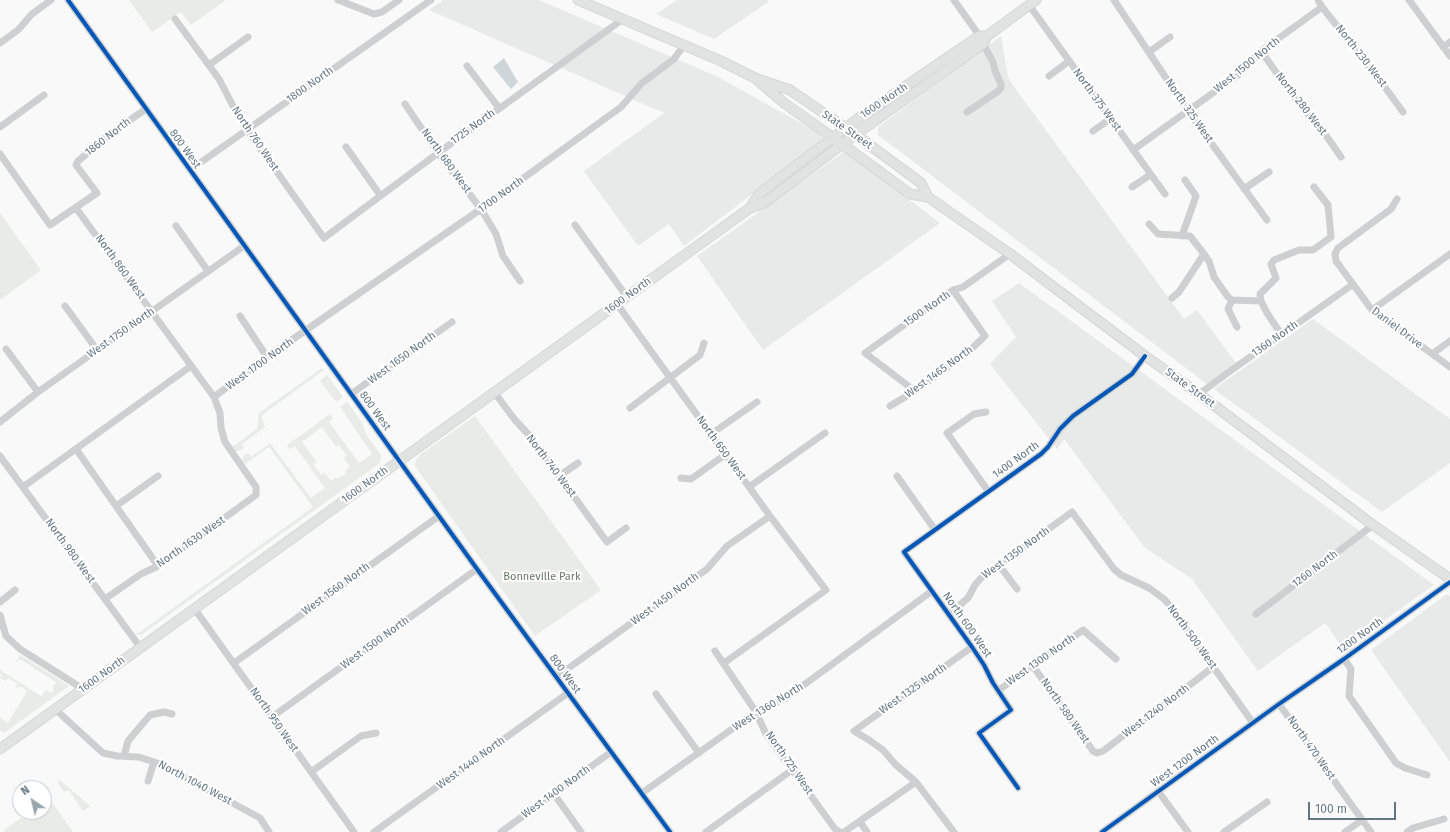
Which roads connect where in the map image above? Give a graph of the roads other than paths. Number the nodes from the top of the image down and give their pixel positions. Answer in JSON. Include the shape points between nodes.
{"nodes":[{"id":1,"x":52,"y":0,"type":"edge"},
{"id":2,"x":68,"y":0,"type":"edge"},
{"id":3,"x":338,"y":0,"type":"edge"},
{"id":4,"x":399,"y":0,"type":"edge"},
{"id":5,"x":431,"y":0,"type":"edge"},
{"id":6,"x":578,"y":0,"type":"edge"},
{"id":7,"x":954,"y":0,"type":"edge"},
{"id":8,"x":1114,"y":0,"type":"edge"},
{"id":9,"x":1318,"y":0,"type":"edge"},
{"id":10,"x":1409,"y":0,"type":"edge"},
{"id":11,"x":1032,"y":3,"type":"edge"},
{"id":12,"x":1322,"y":7,"type":"junction"},
{"id":13,"x":175,"y":19,"type":"dead end"},
{"id":14,"x":623,"y":19,"type":"junction"},
{"id":15,"x":248,"y":37,"type":"dead end"},
{"id":16,"x":1170,"y":37,"type":"dead end"},
{"id":17,"x":983,"y":39,"type":"junction"},
{"id":18,"x":1450,"y":42,"type":"edge"},
{"id":19,"x":0,"y":43,"type":"edge"},
{"id":20,"x":684,"y":45,"type":"junction"},
{"id":21,"x":1444,"y":47,"type":"junction"},
{"id":22,"x":1261,"y":51,"type":"junction"},
{"id":23,"x":1149,"y":52,"type":"junction"},
{"id":24,"x":1450,"y":56,"type":"edge"},
{"id":25,"x":1069,"y":61,"type":"junction"},
{"id":26,"x":209,"y":65,"type":"junction"},
{"id":27,"x":467,"y":66,"type":"dead end"},
{"id":28,"x":1049,"y":76,"type":"dead end"},
{"id":29,"x":755,"y":78,"type":"junction"},
{"id":30,"x":44,"y":94,"type":"dead end"},
{"id":31,"x":405,"y":104,"type":"dead end"},
{"id":32,"x":499,"y":108,"type":"junction"},
{"id":33,"x":146,"y":109,"type":"junction"},
{"id":34,"x":1188,"y":111,"type":"junction"},
{"id":35,"x":967,"y":112,"type":"dead end"},
{"id":36,"x":1404,"y":112,"type":"dead end"},
{"id":37,"x":1110,"y":119,"type":"junction"},
{"id":38,"x":0,"y":126,"type":"edge"},
{"id":39,"x":846,"y":128,"type":"junction"},
{"id":40,"x":247,"y":130,"type":"junction"},
{"id":41,"x":1093,"y":131,"type":"dead end"},
{"id":42,"x":856,"y":135,"type":"junction"},
{"id":43,"x":833,"y":138,"type":"junction"},
{"id":44,"x":842,"y":144,"type":"junction"},
{"id":45,"x":346,"y":147,"type":"dead end"},
{"id":46,"x":1133,"y":150,"type":"junction"},
{"id":47,"x":438,"y":152,"type":"junction"},
{"id":48,"x":0,"y":154,"type":"edge"},
{"id":49,"x":1341,"y":156,"type":"dead end"},
{"id":50,"x":190,"y":170,"type":"junction"},
{"id":51,"x":1269,"y":172,"type":"dead end"},
{"id":52,"x":1150,"y":175,"type":"junction"},
{"id":53,"x":1185,"y":180,"type":"dead end"},
{"id":54,"x":1314,"y":187,"type":"dead end"},
{"id":55,"x":1132,"y":188,"type":"dead end"},
{"id":56,"x":1244,"y":189,"type":"junction"},
{"id":57,"x":1165,"y":194,"type":"dead end"},
{"id":58,"x":380,"y":195,"type":"junction"},
{"id":59,"x":928,"y":197,"type":"junction"},
{"id":60,"x":1397,"y":198,"type":"dead end"},
{"id":61,"x":76,"y":208,"type":"junction"},
{"id":62,"x":750,"y":208,"type":"junction"},
{"id":63,"x":481,"y":209,"type":"junction"},
{"id":64,"x":1267,"y":220,"type":"dead end"},
{"id":65,"x":1149,"y":224,"type":"dead end"},
{"id":66,"x":176,"y":226,"type":"dead end"},
{"id":67,"x":575,"y":226,"type":"dead end"},
{"id":68,"x":1182,"y":236,"type":"junction"},
{"id":69,"x":324,"y":238,"type":"joint"},
{"id":70,"x":244,"y":246,"type":"junction"},
{"id":71,"x":1010,"y":254,"type":"junction"},
{"id":72,"x":1204,"y":254,"type":"junction"},
{"id":73,"x":1450,"y":254,"type":"edge"},
{"id":74,"x":208,"y":271,"type":"junction"},
{"id":75,"x":520,"y":281,"type":"dead end"},
{"id":76,"x":1352,"y":284,"type":"junction"},
{"id":77,"x":953,"y":290,"type":"junction"},
{"id":78,"x":627,"y":297,"type":"junction"},
{"id":79,"x":1172,"y":298,"type":"dead end"},
{"id":80,"x":1232,"y":300,"type":"junction"},
{"id":81,"x":1261,"y":301,"type":"junction"},
{"id":82,"x":617,"y":304,"type":"junction"},
{"id":83,"x":65,"y":306,"type":"dead end"},
{"id":84,"x":1372,"y":310,"type":"junction"},
{"id":85,"x":152,"y":312,"type":"junction"},
{"id":86,"x":240,"y":316,"type":"dead end"},
{"id":87,"x":452,"y":322,"type":"dead end"},
{"id":88,"x":1237,"y":327,"type":"dead end"},
{"id":89,"x":306,"y":331,"type":"junction"},
{"id":90,"x":1281,"y":334,"type":"junction"},
{"id":91,"x":1450,"y":341,"type":"edge"},
{"id":92,"x":704,"y":343,"type":"dead end"},
{"id":93,"x":6,"y":349,"type":"dead end"},
{"id":94,"x":97,"y":350,"type":"junction"},
{"id":95,"x":1432,"y":354,"type":"junction"},
{"id":96,"x":1145,"y":356,"type":"junction"},
{"id":97,"x":267,"y":357,"type":"junction"},
{"id":98,"x":191,"y":366,"type":"junction"},
{"id":99,"x":1450,"y":367,"type":"edge"},
{"id":100,"x":672,"y":378,"type":"junction"},
{"id":101,"x":915,"y":391,"type":"junction"},
{"id":102,"x":38,"y":392,"type":"junction"},
{"id":103,"x":494,"y":392,"type":"junction"},
{"id":104,"x":351,"y":394,"type":"junction"},
{"id":105,"x":1199,"y":394,"type":"junction"},
{"id":106,"x":214,"y":396,"type":"junction"},
{"id":107,"x":757,"y":402,"type":"dead end"},
{"id":108,"x":890,"y":406,"type":"dead end"},
{"id":109,"x":630,"y":408,"type":"dead end"},
{"id":110,"x":986,"y":412,"type":"dead end"},
{"id":111,"x":0,"y":422,"type":"edge"},
{"id":112,"x":824,"y":433,"type":"dead end"},
{"id":113,"x":711,"y":434,"type":"junction"},
{"id":114,"x":76,"y":449,"type":"junction"},
{"id":115,"x":726,"y":454,"type":"junction"},
{"id":116,"x":0,"y":456,"type":"edge"},
{"id":117,"x":399,"y":460,"type":"junction"},
{"id":118,"x":578,"y":463,"type":"dead end"},
{"id":119,"x":158,"y":476,"type":"dead end"},
{"id":120,"x":559,"y":476,"type":"junction"},
{"id":121,"x":896,"y":476,"type":"dead end"},
{"id":122,"x":681,"y":478,"type":"dead end"},
{"id":123,"x":22,"y":487,"type":"junction"},
{"id":124,"x":749,"y":487,"type":"junction"},
{"id":125,"x":988,"y":491,"type":"junction"},
{"id":126,"x":256,"y":496,"type":"joint"},
{"id":127,"x":116,"y":506,"type":"junction"},
{"id":128,"x":1072,"y":512,"type":"joint"},
{"id":129,"x":439,"y":516,"type":"junction"},
{"id":130,"x":770,"y":516,"type":"junction"},
{"id":131,"x":1373,"y":525,"type":"junction"},
{"id":132,"x":626,"y":528,"type":"dead end"},
{"id":133,"x":935,"y":530,"type":"junction"},
{"id":134,"x":904,"y":552,"type":"joint"},
{"id":135,"x":999,"y":565,"type":"junction"},
{"id":136,"x":158,"y":566,"type":"junction"},
{"id":137,"x":477,"y":569,"type":"junction"},
{"id":138,"x":1450,"y":580,"type":"edge"},
{"id":139,"x":1017,"y":589,"type":"dead end"},
{"id":140,"x":15,"y":590,"type":"dead end"},
{"id":141,"x":932,"y":591,"type":"junction"},
{"id":142,"x":105,"y":599,"type":"junction"},
{"id":143,"x":0,"y":602,"type":"edge"},
{"id":144,"x":194,"y":608,"type":"junction"},
{"id":145,"x":949,"y":614,"type":"junction"},
{"id":146,"x":1256,"y":614,"type":"dead end"},
{"id":147,"x":0,"y":615,"type":"edge"},
{"id":148,"x":140,"y":647,"type":"junction"},
{"id":149,"x":972,"y":647,"type":"junction"},
{"id":150,"x":715,"y":651,"type":"dead end"},
{"id":151,"x":1116,"y":659,"type":"dead end"},
{"id":152,"x":1344,"y":659,"type":"junction"},
{"id":153,"x":234,"y":663,"type":"junction"},
{"id":154,"x":724,"y":663,"type":"junction"},
{"id":155,"x":1033,"y":666,"type":"junction"},
{"id":156,"x":1213,"y":667,"type":"junction"},
{"id":157,"x":556,"y":677,"type":"junction"},
{"id":158,"x":83,"y":689,"type":"junction"},
{"id":159,"x":999,"y":690,"type":"junction"},
{"id":160,"x":568,"y":693,"type":"junction"},
{"id":161,"x":656,"y":694,"type":"dead end"},
{"id":162,"x":1279,"y":704,"type":"junction"},
{"id":163,"x":55,"y":709,"type":"junction"},
{"id":164,"x":756,"y":712,"type":"junction"},
{"id":165,"x":172,"y":714,"type":"dead end"},
{"id":166,"x":272,"y":717,"type":"junction"},
{"id":167,"x":1253,"y":723,"type":"junction"},
{"id":168,"x":376,"y":733,"type":"dead end"},
{"id":169,"x":0,"y":749,"type":"edge"},
{"id":170,"x":611,"y":752,"type":"junction"},
{"id":171,"x":698,"y":753,"type":"junction"},
{"id":172,"x":1097,"y":753,"type":"joint"},
{"id":173,"x":124,"y":756,"type":"junction"},
{"id":174,"x":154,"y":762,"type":"junction"},
{"id":175,"x":792,"y":770,"type":"junction"},
{"id":176,"x":311,"y":772,"type":"junction"},
{"id":177,"x":1427,"y":775,"type":"dead end"},
{"id":178,"x":148,"y":780,"type":"dead end"},
{"id":179,"x":916,"y":782,"type":"junction"},
{"id":180,"x":1018,"y":788,"type":"dead end"},
{"id":181,"x":1158,"y":791,"type":"junction"},
{"id":182,"x":642,"y":793,"type":"junction"},
{"id":183,"x":554,"y":794,"type":"junction"},
{"id":184,"x":1267,"y":802,"type":"dead end"},
{"id":185,"x":1444,"y":819,"type":"dead end"},
{"id":186,"x":1362,"y":820,"type":"junction"},
{"id":187,"x":860,"y":822,"type":"junction"},
{"id":188,"x":1106,"y":831,"type":"edge"},
{"id":189,"x":270,"y":832,"type":"edge"},
{"id":190,"x":354,"y":832,"type":"edge"},
{"id":191,"x":374,"y":832,"type":"edge"},
{"id":192,"x":501,"y":832,"type":"edge"},
{"id":193,"x":581,"y":832,"type":"edge"},
{"id":194,"x":670,"y":832,"type":"edge"},
{"id":195,"x":706,"y":832,"type":"edge"},
{"id":196,"x":840,"y":832,"type":"edge"},
{"id":197,"x":844,"y":832,"type":"edge"},
{"id":198,"x":867,"y":832,"type":"edge"},
{"id":199,"x":954,"y":832,"type":"edge"},
{"id":200,"x":1188,"y":832,"type":"edge"},
{"id":201,"x":1224,"y":832,"type":"edge"},
{"id":202,"x":1345,"y":832,"type":"edge"},
{"id":203,"x":1371,"y":832,"type":"edge"},
{"id":204,"x":1407,"y":832,"type":"edge"}],
"edges":[{"from":1,"to":19,"type":"street"},
{"from":2,"to":33,"type":"street","name":"800 West"},
{"from":3,"to":4,"type":"street","via":[[374,14]]},
{"from":5,"to":40,"type":"street","name":"1800 North"},
{"from":6,"to":14,"type":"main road","name":"State Street"},
{"from":7,"to":17,"type":"street"},
{"from":8,"to":23,"type":"street","name":"North 325 West"},
{"from":9,"to":12,"type":"street","name":"North 230 West"},
{"from":10,"to":21,"type":"street"},
{"from":11,"to":17,"type":"main road","name":"1600 North"},
{"from":11,"to":25,"type":"street","name":"North 375 West"},
{"from":12,"to":22,"type":"street","name":"West 1500 North"},
{"from":12,"to":36,"type":"street","name":"North 230 West"},
{"from":13,"to":26,"type":"street","name":"North 760 West"},
{"from":14,"to":20,"type":"main road","name":"State Street"},
{"from":14,"to":32,"type":"street","name":"1725 North"},
{"from":15,"to":26,"type":"street"},
{"from":16,"to":23,"type":"street"},
{"from":17,"to":35,"type":"street","via":[[1001,86],[997,92]]},
{"from":17,"to":39,"type":"main road","name":"1600 North"},
{"from":17,"to":42,"type":"main road","name":"1600 North"},
{"from":18,"to":21,"type":"street"},
{"from":20,"to":29,"type":"main road","name":"State Street"},
{"from":20,"to":63,"type":"street","name":"1700 North","via":[[674,59],[642,84],[621,107]]},
{"from":21,"to":24,"type":"street"},
{"from":22,"to":34,"type":"street","name":"West 1500 North","via":[[1238,75]]},
{"from":22,"to":49,"type":"street","name":"North 280 West"},
{"from":23,"to":34,"type":"street","name":"North 325 West"},
{"from":25,"to":28,"type":"street"},
{"from":25,"to":37,"type":"street","name":"North 375 West"},
{"from":26,"to":40,"type":"street","name":"North 760 West"},
{"from":27,"to":32,"type":"street"},
{"from":29,"to":39,"type":"main road","name":"State Street","via":[[790,90]]},
{"from":29,"to":43,"type":"main road","name":"State Street","via":[[784,103]]},
{"from":30,"to":38,"type":"street"},
{"from":31,"to":47,"type":"street","name":"North 680 West"},
{"from":32,"to":47,"type":"street","name":"1725 North"},
{"from":33,"to":50,"type":"street","name":"800 West"},
{"from":33,"to":61,"type":"street","name":"1860 North","via":[[78,161],[76,165],[96,193]]},
{"from":34,"to":46,"type":"street","name":"West 1500 North"},
{"from":34,"to":56,"type":"street","name":"North 325 West"},
{"from":37,"to":41,"type":"street"},
{"from":37,"to":46,"type":"street","name":"North 375 West"},
{"from":39,"to":42,"type":"main road","name":"State Street"},
{"from":39,"to":43,"type":"main road","name":"1600 North"},
{"from":40,"to":50,"type":"street","name":"1800 North"},
{"from":40,"to":69,"type":"street","name":"North 760 West"},
{"from":42,"to":44,"type":"main road","name":"1600 North"},
{"from":42,"to":59,"type":"main road","name":"State Street","via":[[921,183]]},
{"from":43,"to":44,"type":"main road","name":"State Street"},
{"from":43,"to":62,"type":"main road","name":"1600 North","via":[[759,194]]},
{"from":44,"to":59,"type":"main road","name":"State Street","via":[[910,194]]},
{"from":44,"to":62,"type":"main road","name":"1600 North","via":[[764,202]]},
{"from":45,"to":58,"type":"street"},
{"from":46,"to":52,"type":"street","name":"North 375 West"},
{"from":47,"to":58,"type":"street","name":"1725 North"},
{"from":47,"to":63,"type":"street","name":"North 680 West"},
{"from":48,"to":61,"type":"street","name":"1860 North","via":[[50,225]]},
{"from":50,"to":70,"type":"street","name":"800 West"},
{"from":51,"to":56,"type":"street"},
{"from":52,"to":55,"type":"street"},
{"from":52,"to":57,"type":"street","name":"North 375 West"},
{"from":53,"to":68,"type":"street","via":[[1196,196]]},
{"from":54,"to":81,"type":"street","via":[[1328,205],[1332,237],[1313,250],[1299,250],[1274,260],[1271,264],[1276,278],[1260,294]]},
{"from":56,"to":64,"type":"street","name":"North 325 West"},
{"from":58,"to":69,"type":"street","name":"1725 North"},
{"from":59,"to":71,"type":"main road","name":"State Street"},
{"from":60,"to":76,"type":"street","name":"Daniel Drive","via":[[1391,209],[1338,248],[1335,254],[1336,261]]},
{"from":61,"to":85,"type":"street","name":"North 860 West"},
{"from":62,"to":78,"type":"main road","name":"1600 North"},
{"from":63,"to":75,"type":"street","name":"North 680 West","via":[[496,234],[503,256]]},
{"from":63,"to":89,"type":"street","name":"1700 North"},
{"from":65,"to":68,"type":"street","via":[[1158,234]]},
{"from":66,"to":74,"type":"street"},
{"from":67,"to":78,"type":"street"},
{"from":68,"to":72,"type":"street","via":[[1190,236]]},
{"from":70,"to":74,"type":"street","name":"West 1750 North"},
{"from":70,"to":89,"type":"street","name":"800 West"},
{"from":71,"to":77,"type":"street","name":"1500 North","via":[[963,287]]},
{"from":71,"to":96,"type":"main road","name":"State Street"},
{"from":72,"to":79,"type":"street","via":[[1179,292]]},
{"from":72,"to":80,"type":"street","via":[[1214,277]]},
{"from":73,"to":84,"type":"street"},
{"from":74,"to":85,"type":"street","name":"West 1750 North"},
{"from":76,"to":84,"type":"street","name":"Daniel Drive"},
{"from":76,"to":90,"type":"street","name":"1360 North"},
{"from":77,"to":101,"type":"street","name":"West 1465 North","via":[[985,336],[966,354]]},
{"from":77,"to":101,"type":"street","name":"1500 North","via":[[865,353]]},
{"from":78,"to":82,"type":"main road","name":"1600 North"},
{"from":80,"to":81,"type":"street"},
{"from":80,"to":88,"type":"street","via":[[1228,309]]},
{"from":81,"to":90,"type":"street"},
{"from":82,"to":100,"type":"street","name":"North 650 West"},
{"from":82,"to":103,"type":"main road","name":"1600 North"},
{"from":83,"to":94,"type":"street"},
{"from":84,"to":95,"type":"street","name":"Daniel Drive"},
{"from":85,"to":94,"type":"street","name":"West 1750 North"},
{"from":85,"to":98,"type":"street","name":"North 860 West"},
{"from":86,"to":97,"type":"street"},
{"from":87,"to":104,"type":"street","name":"West 1650 North"},
{"from":89,"to":97,"type":"street","name":"West 1700 North"},
{"from":89,"to":104,"type":"street","name":"800 West"},
{"from":90,"to":105,"type":"street","name":"1360 North"},
{"from":91,"to":95,"type":"street"},
{"from":92,"to":100,"type":"street","via":[[700,355],[678,370]]},
{"from":93,"to":102,"type":"street"},
{"from":94,"to":102,"type":"street","name":"West 1750 North"},
{"from":95,"to":99,"type":"street","name":"Daniel Drive"},
{"from":96,"to":105,"type":"main road","name":"State Street"},
{"from":96,"to":125,"type":"street","name":"1400 North","via":[[1132,374],[1073,416],[1041,454]]},
{"from":97,"to":106,"type":"street","name":"West 1700 North"},
{"from":98,"to":106,"type":"street","name":"North 860 West"},
{"from":98,"to":114,"type":"street"},
{"from":100,"to":109,"type":"street"},
{"from":100,"to":113,"type":"street","name":"North 650 West"},
{"from":101,"to":108,"type":"street","name":"West 1465 North"},
{"from":102,"to":111,"type":"street","name":"West 1750 North"},
{"from":103,"to":117,"type":"main road","name":"1600 North"},
{"from":103,"to":120,"type":"street","name":"North 740 West"},
{"from":104,"to":117,"type":"street","name":"800 West"},
{"from":105,"to":131,"type":"main road","name":"State Street"},
{"from":106,"to":126,"type":"street","name":"North 860 West","via":[[220,412],[225,442],[256,487]]},
{"from":107,"to":113,"type":"street"},
{"from":110,"to":125,"type":"street","via":[[974,414],[947,433]]},
{"from":112,"to":124,"type":"street"},
{"from":113,"to":115,"type":"street","name":"North 650 West"},
{"from":114,"to":123,"type":"street"},
{"from":114,"to":127,"type":"street"},
{"from":115,"to":122,"type":"street","via":[[691,479]]},
{"from":115,"to":124,"type":"street","name":"North 650 West"},
{"from":116,"to":123,"type":"street","name":"North 980 West"},
{"from":117,"to":129,"type":"street","name":"800 West"},
{"from":117,"to":144,"type":"main road","name":"1600 North"},
{"from":118,"to":120,"type":"street"},
{"from":119,"to":127,"type":"street"},
{"from":120,"to":132,"type":"street","name":"North 740 West","via":[[606,542]]},
{"from":121,"to":133,"type":"street"},
{"from":123,"to":142,"type":"street","name":"North 980 West"},
{"from":124,"to":130,"type":"street","name":"North 650 West"},
{"from":125,"to":133,"type":"street","name":"1400 North"},
{"from":126,"to":136,"type":"street","name":"North 1630 West"},
{"from":127,"to":136,"type":"street"},
{"from":128,"to":135,"type":"street","name":"West 1350 North"},
{"from":128,"to":156,"type":"street","name":"North 500 West","via":[[1114,569],[1124,577],[1149,588],[1167,603]]},
{"from":129,"to":137,"type":"street","name":"800 West"},
{"from":129,"to":153,"type":"street","name":"West 1560 North"},
{"from":130,"to":154,"type":"street","name":"North 650 West","via":[[826,590]]},
{"from":130,"to":157,"type":"street","name":"West 1450 North","via":[[727,546],[707,569]]},
{"from":131,"to":138,"type":"main road","name":"State Street"},
{"from":131,"to":146,"type":"street","name":"1260 North"},
{"from":133,"to":134,"type":"street","name":"1400 North"},
{"from":134,"to":141,"type":"street","name":"North 600 West"},
{"from":135,"to":139,"type":"street"},
{"from":135,"to":145,"type":"street","name":"West 1350 North","via":[[981,578],[968,598]]},
{"from":136,"to":142,"type":"street","name":"North 1630 West","via":[[141,574]]},
{"from":137,"to":157,"type":"street","name":"800 West"},
{"from":137,"to":166,"type":"street","name":"West 1500 North"},
{"from":138,"to":152,"type":"street","name":"1200 North"},
{"from":140,"to":143,"type":"street"},
{"from":141,"to":145,"type":"street","name":"North 600 West"},
{"from":141,"to":164,"type":"street","name":"West 1360 North","via":[[786,698]]},
{"from":142,"to":148,"type":"street","name":"North 980 West"},
{"from":144,"to":148,"type":"main road","name":"1600 North"},
{"from":144,"to":153,"type":"street","name":"North 950 West"},
{"from":145,"to":149,"type":"street","name":"North 600 West"},
{"from":147,"to":158,"type":"street","via":[[6,636],[15,645]]},
{"from":148,"to":158,"type":"main road","name":"1600 North"},
{"from":149,"to":159,"type":"street","name":"North 600 West"},
{"from":149,"to":179,"type":"street","name":"West 1325 North","via":[[854,731],[883,750]]},
{"from":150,"to":154,"type":"street","name":"North 725 West"},
{"from":151,"to":155,"type":"street","name":"West 1300 North","via":[[1083,630]]},
{"from":152,"to":162,"type":"street","name":"1200 North"},
{"from":152,"to":177,"type":"street","via":[[1351,669],[1349,696],[1396,763]]},
{"from":153,"to":166,"type":"street","name":"North 950 West"},
{"from":154,"to":164,"type":"street","name":"North 725 West"},
{"from":155,"to":159,"type":"street","name":"West 1300 North"},
{"from":155,"to":172,"type":"street","name":"North 580 West","via":[[1093,751]]},
{"from":156,"to":167,"type":"street","name":"North 500 West"},
{"from":156,"to":172,"type":"street","name":"West 1240 North"},
{"from":157,"to":160,"type":"street","name":"800 West"},
{"from":158,"to":163,"type":"main road","name":"1600 North"},
{"from":159,"to":180,"type":"street","name":"North 600 West","via":[[1011,710],[979,733]]},
{"from":160,"to":170,"type":"street","name":"800 West"},
{"from":160,"to":191,"type":"street","name":"West 1440 North"},
{"from":161,"to":171,"type":"street"},
{"from":162,"to":167,"type":"street","name":"West 1200 North"},
{"from":162,"to":186,"type":"street","name":"North 470 West"},
{"from":163,"to":169,"type":"main road","name":"1600 North"},
{"from":163,"to":173,"type":"street","name":"North 1040 West","via":[[103,753]]},
{"from":164,"to":171,"type":"street","name":"West 1360 North"},
{"from":164,"to":175,"type":"street","name":"North 725 West","via":[[766,734]]},
{"from":165,"to":173,"type":"street","via":[[164,712],[150,715],[128,741]]},
{"from":166,"to":176,"type":"street","name":"North 950 West"},
{"from":167,"to":181,"type":"street","name":"West 1200 North"},
{"from":168,"to":176,"type":"street","via":[[361,736]]},
{"from":170,"to":182,"type":"street","name":"800 West"},
{"from":170,"to":183,"type":"street","name":"West 1400 North"},
{"from":171,"to":182,"type":"street","name":"West 1360 North"},
{"from":173,"to":174,"type":"street","name":"North 1040 West"},
{"from":174,"to":178,"type":"street"},
{"from":174,"to":189,"type":"street","name":"North 1040 West","via":[[260,818]]},
{"from":175,"to":195,"type":"street"},
{"from":175,"to":196,"type":"street","name":"North 725 West","via":[[835,829]]},
{"from":176,"to":190,"type":"street","name":"North 950 West"},
{"from":179,"to":187,"type":"street"},
{"from":179,"to":199,"type":"street"},
{"from":181,"to":188,"type":"street","name":"West 1200 North"},
{"from":181,"to":200,"type":"street"},
{"from":182,"to":194,"type":"street","name":"800 West"},
{"from":183,"to":192,"type":"street","name":"West 1400 North"},
{"from":183,"to":193,"type":"street"},
{"from":184,"to":201,"type":"street"},
{"from":185,"to":204,"type":"street"},
{"from":186,"to":202,"type":"street"},
{"from":186,"to":203,"type":"street","name":"North 470 West"},
{"from":187,"to":197,"type":"street"},
{"from":187,"to":198,"type":"street"}]}
